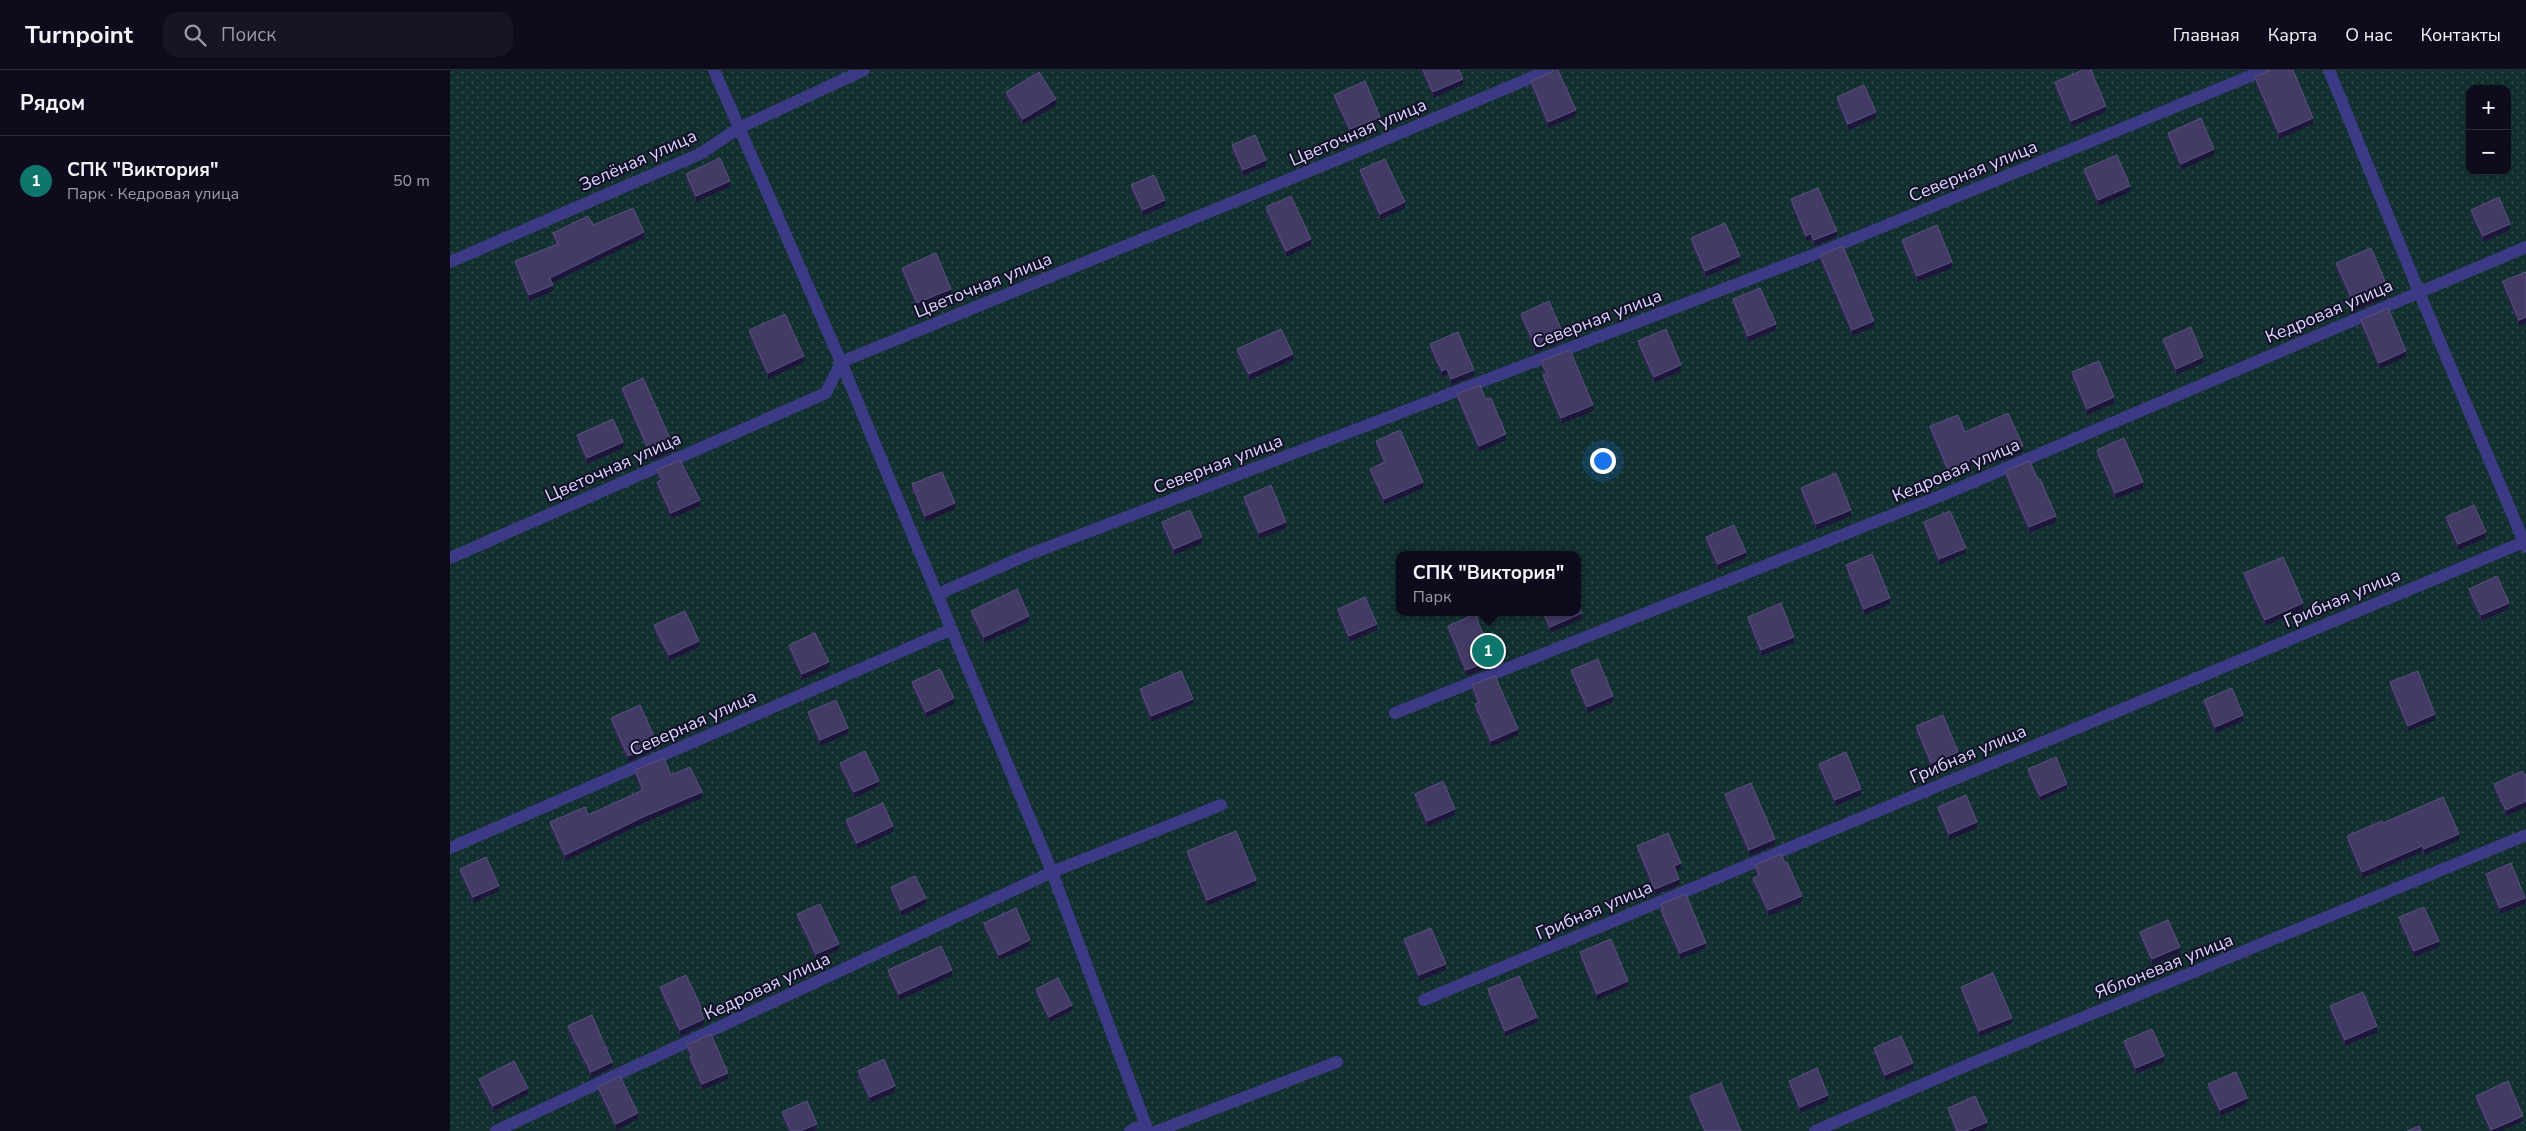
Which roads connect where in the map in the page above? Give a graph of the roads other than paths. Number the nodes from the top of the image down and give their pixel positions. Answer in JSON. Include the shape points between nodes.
{"nodes":[{"id":1,"x":714,"y":70,"type":"edge"},
{"id":2,"x":864,"y":70,"type":"edge"},
{"id":3,"x":1550,"y":70,"type":"edge"},
{"id":4,"x":2265,"y":70,"type":"edge"},
{"id":5,"x":2329,"y":70,"type":"edge"},
{"id":6,"x":739,"y":128,"type":"junction"},
{"id":7,"x":2526,"y":247,"type":"edge"},
{"id":8,"x":450,"y":262,"type":"edge"},
{"id":9,"x":2419,"y":292,"type":"junction"},
{"id":10,"x":841,"y":362,"type":"junction"},
{"id":11,"x":2525,"y":543,"type":"edge"},
{"id":12,"x":450,"y":558,"type":"edge"},
{"id":13,"x":938,"y":594,"type":"junction"},
{"id":14,"x":950,"y":630,"type":"junction"},
{"id":15,"x":1395,"y":713,"type":"dead end"},
{"id":16,"x":1221,"y":804,"type":"dead end"},
{"id":17,"x":2526,"y":835,"type":"edge"},
{"id":18,"x":450,"y":848,"type":"edge"},
{"id":19,"x":1052,"y":872,"type":"junction"},
{"id":20,"x":1424,"y":1000,"type":"dead end"},
{"id":21,"x":1337,"y":1062,"type":"dead end"},
{"id":22,"x":1147,"y":1127,"type":"edge"},
{"id":23,"x":496,"y":1131,"type":"edge"},
{"id":24,"x":1130,"y":1131,"type":"edge"},
{"id":25,"x":1157,"y":1131,"type":"edge"},
{"id":26,"x":1816,"y":1131,"type":"edge"}],
"edges":[{"from":1,"to":6,"type":"street"},
{"from":2,"to":6,"type":"street","name":"Зелёная улица"},
{"from":3,"to":10,"type":"street","name":"Цветочная улица"},
{"from":4,"to":13,"type":"street","name":"Северная улица","via":[[1831,248],[1034,553]]},
{"from":5,"to":9,"type":"street"},
{"from":6,"to":8,"type":"street","name":"Зелёная улица","via":[[700,154]]},
{"from":6,"to":10,"type":"street"},
{"from":7,"to":9,"type":"street","name":"Кедровая улица"},
{"from":9,"to":11,"type":"street"},
{"from":9,"to":15,"type":"street","name":"Кедровая улица","via":[[1945,494]]},
{"from":10,"to":12,"type":"street","name":"Цветочная улица","via":[[826,393]]},
{"from":10,"to":13,"type":"street"},
{"from":11,"to":20,"type":"street","name":"Грибная улица"},
{"from":13,"to":14,"type":"street"},
{"from":14,"to":18,"type":"street","name":"Северная улица"},
{"from":14,"to":19,"type":"street"},
{"from":16,"to":19,"type":"street","name":"Кедровая улица"},
{"from":17,"to":26,"type":"street","name":"Яблоневая улица"},
{"from":19,"to":22,"type":"street"},
{"from":19,"to":23,"type":"street","name":"Кедровая улица"},
{"from":21,"to":25,"type":"street"},
{"from":22,"to":24,"type":"street"}]}
